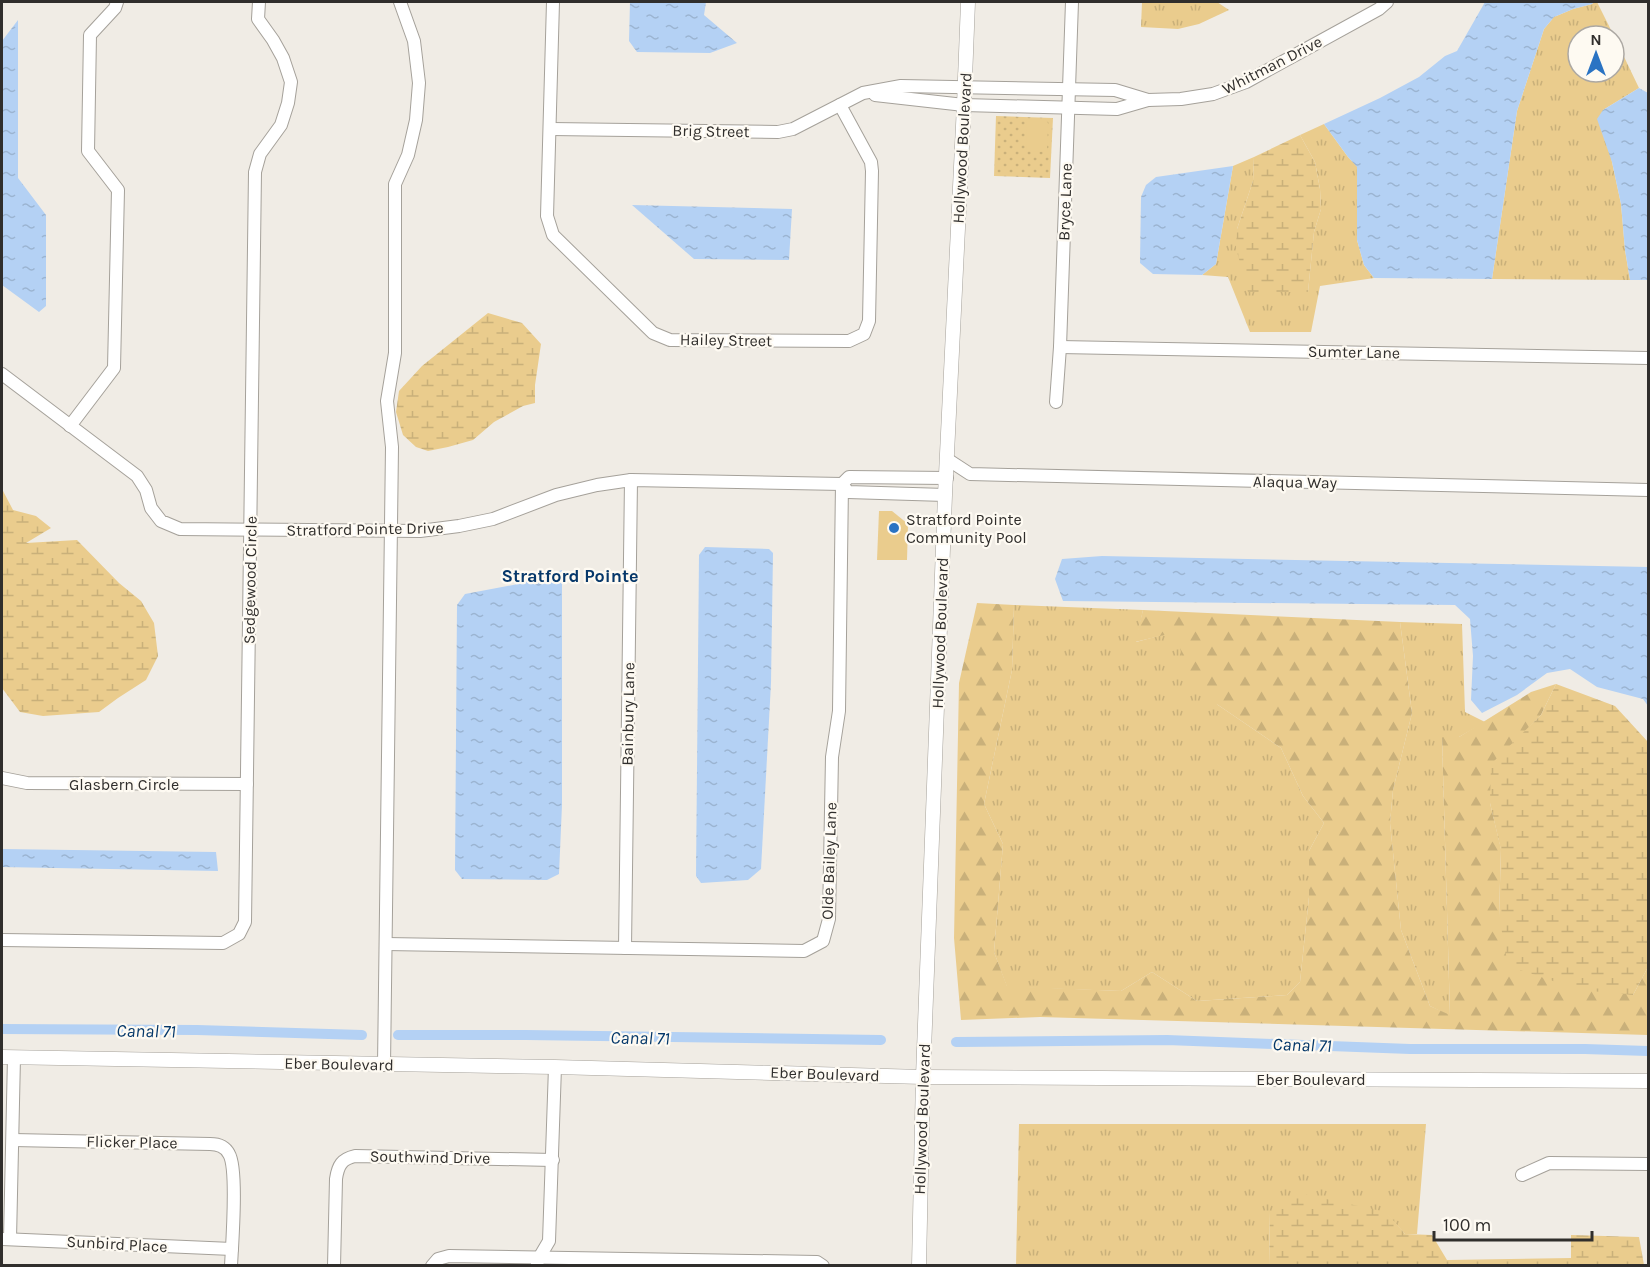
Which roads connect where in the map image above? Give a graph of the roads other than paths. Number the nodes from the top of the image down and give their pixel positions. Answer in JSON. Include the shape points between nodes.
{"nodes":[{"id":1,"x":117,"y":2,"type":"edge"},
{"id":2,"x":259,"y":2,"type":"edge"},
{"id":3,"x":400,"y":2,"type":"edge"},
{"id":4,"x":553,"y":2,"type":"edge"},
{"id":5,"x":968,"y":2,"type":"edge"},
{"id":6,"x":1072,"y":2,"type":"edge"},
{"id":7,"x":1387,"y":2,"type":"edge"},
{"id":8,"x":965,"y":87,"type":"junction"},
{"id":9,"x":1069,"y":89,"type":"junction"},
{"id":10,"x":863,"y":93,"type":"junction"},
{"id":11,"x":1148,"y":100,"type":"junction"},
{"id":12,"x":840,"y":105,"type":"junction"},
{"id":13,"x":964,"y":105,"type":"junction"},
{"id":14,"x":1068,"y":108,"type":"junction"},
{"id":15,"x":550,"y":129,"type":"junction"},
{"id":16,"x":1060,"y":347,"type":"junction"},
{"id":17,"x":1648,"y":358,"type":"edge"},
{"id":18,"x":2,"y":374,"type":"edge"},
{"id":19,"x":1056,"y":402,"type":"dead end"},
{"id":20,"x":70,"y":426,"type":"junction"},
{"id":21,"x":947,"y":459,"type":"junction"},
{"id":22,"x":947,"y":478,"type":"junction"},
{"id":23,"x":631,"y":480,"type":"junction"},
{"id":24,"x":842,"y":484,"type":"junction"},
{"id":25,"x":1648,"y":490,"type":"edge"},
{"id":26,"x":945,"y":495,"type":"junction"},
{"id":27,"x":251,"y":530,"type":"junction"},
{"id":28,"x":391,"y":531,"type":"junction"},
{"id":29,"x":2,"y":778,"type":"edge"},
{"id":30,"x":247,"y":784,"type":"junction"},
{"id":31,"x":2,"y":940,"type":"edge"},
{"id":32,"x":386,"y":944,"type":"junction"},
{"id":33,"x":625,"y":948,"type":"junction"},
{"id":34,"x":8,"y":1057,"type":"edge"},
{"id":35,"x":384,"y":1065,"type":"junction"},
{"id":36,"x":555,"y":1067,"type":"junction"},
{"id":37,"x":923,"y":1077,"type":"junction"},
{"id":38,"x":1648,"y":1081,"type":"edge"},
{"id":39,"x":13,"y":1140,"type":"junction"},
{"id":40,"x":552,"y":1160,"type":"junction"},
{"id":41,"x":1648,"y":1164,"type":"edge"},
{"id":42,"x":1522,"y":1175,"type":"dead end"},
{"id":43,"x":6,"y":1239,"type":"edge"},
{"id":44,"x":232,"y":1249,"type":"junction"},
{"id":45,"x":538,"y":1262,"type":"edge"},
{"id":46,"x":732,"y":1263,"type":"edge"},
{"id":47,"x":231,"y":1266,"type":"edge"},
{"id":48,"x":334,"y":1266,"type":"edge"},
{"id":49,"x":432,"y":1266,"type":"edge"},
{"id":50,"x":823,"y":1266,"type":"edge"},
{"id":51,"x":919,"y":1266,"type":"edge"}],
"edges":[{"from":1,"to":20,"type":"street","via":[[90,35],[88,151],[118,190],[114,368]]},
{"from":2,"to":27,"type":"street","name":"Sedgewood Circle","via":[[258,19],[283,58],[291,82],[281,125],[260,154],[255,172]]},
{"from":3,"to":28,"type":"street","via":[[414,41],[419,83],[408,155],[395,184],[395,353],[387,401],[392,447]]},
{"from":4,"to":15,"type":"street","name":"Hailey Street"},
{"from":5,"to":8,"type":"street","name":"Hollywood Boulevard"},
{"from":6,"to":9,"type":"street","name":"Bryce Lane"},
{"from":7,"to":11,"type":"street","name":"Whitman Drive","via":[[1246,82],[1213,94]]},
{"from":8,"to":9,"type":"street","name":"Whitman Drive"},
{"from":8,"to":10,"type":"street","name":"Brig Street","via":[[901,86]]},
{"from":8,"to":13,"type":"street","name":"Hollywood Boulevard"},
{"from":9,"to":11,"type":"street","name":"Whitman Drive","via":[[1115,90]]},
{"from":9,"to":14,"type":"street","name":"Bryce Lane"},
{"from":10,"to":12,"type":"street","name":"Brig Street"},
{"from":10,"to":13,"type":"street"},
{"from":11,"to":14,"type":"street","name":"Whitman Drive","via":[[1117,109]]},
{"from":12,"to":15,"type":"street","name":"Brig Street","via":[[793,129],[778,132]]},
{"from":12,"to":15,"type":"street","name":"Hailey Street","via":[[871,162],[872,171],[869,321],[864,334],[849,341],[670,340],[653,333],[553,235],[547,216]]},
{"from":13,"to":14,"type":"street","name":"Whitman Drive"},
{"from":13,"to":21,"type":"street","name":"Hollywood Boulevard"},
{"from":14,"to":16,"type":"street","name":"Bryce Lane"},
{"from":16,"to":17,"type":"street","name":"Sumter Lane"},
{"from":16,"to":19,"type":"street","name":"Bryce Lane"},
{"from":18,"to":20,"type":"street","name":"Stratford Pointe Drive"},
{"from":20,"to":27,"type":"street","name":"Stratford Pointe Drive","via":[[137,476],[161,521],[180,529]]},
{"from":21,"to":22,"type":"street","name":"Hollywood Boulevard"},
{"from":21,"to":25,"type":"street","name":"Alaqua Way","via":[[970,474]]},
{"from":22,"to":24,"type":"street","via":[[849,477]]},
{"from":22,"to":26,"type":"street","name":"Hollywood Boulevard"},
{"from":23,"to":24,"type":"street","name":"Stratford Pointe Drive"},
{"from":23,"to":28,"type":"street","name":"Stratford Pointe Drive","via":[[556,495],[493,519],[420,531]]},
{"from":23,"to":33,"type":"street","name":"Bainbury Lane"},
{"from":24,"to":26,"type":"street","via":[[848,492]]},
{"from":24,"to":33,"type":"street","name":"Olde Bailey Lane","via":[[839,711],[832,757],[829,919],[823,941],[804,951]]},
{"from":26,"to":37,"type":"street","name":"Hollywood Boulevard"},
{"from":27,"to":28,"type":"street","name":"Stratford Pointe Drive"},
{"from":27,"to":30,"type":"street","name":"Sedgewood Circle"},
{"from":28,"to":32,"type":"street"},
{"from":29,"to":30,"type":"street","name":"Glasbern Circle","via":[[27,783]]},
{"from":30,"to":31,"type":"street","name":"Sedgewood Circle","via":[[245,922],[239,934],[223,943]]},
{"from":32,"to":33,"type":"street","name":"Olde Bailey Lane"},
{"from":32,"to":35,"type":"street"},
{"from":34,"to":35,"type":"street","name":"Eber Boulevard"},
{"from":34,"to":39,"type":"street"},
{"from":35,"to":36,"type":"street","name":"Eber Boulevard"},
{"from":36,"to":37,"type":"street","name":"Eber Boulevard"},
{"from":36,"to":40,"type":"street"},
{"from":37,"to":38,"type":"street","name":"Eber Boulevard"},
{"from":37,"to":51,"type":"street","name":"Hollywood Boulevard"},
{"from":39,"to":43,"type":"street"},
{"from":39,"to":44,"type":"street","name":"Flicker Place","via":[[218,1144],[230,1154],[234,1172]]},
{"from":40,"to":45,"type":"street","via":[[549,1241]]},
{"from":40,"to":48,"type":"street","name":"Southwind Drive","via":[[355,1156],[344,1160],[336,1179]]},
{"from":41,"to":42,"type":"street","via":[[1550,1163]]},
{"from":43,"to":44,"type":"street","name":"Sunbird Place"},
{"from":44,"to":47,"type":"street"},
{"from":45,"to":46,"type":"street"},
{"from":45,"to":49,"type":"street","via":[[449,1256]]},
{"from":46,"to":50,"type":"street","via":[[817,1262]]}]}
